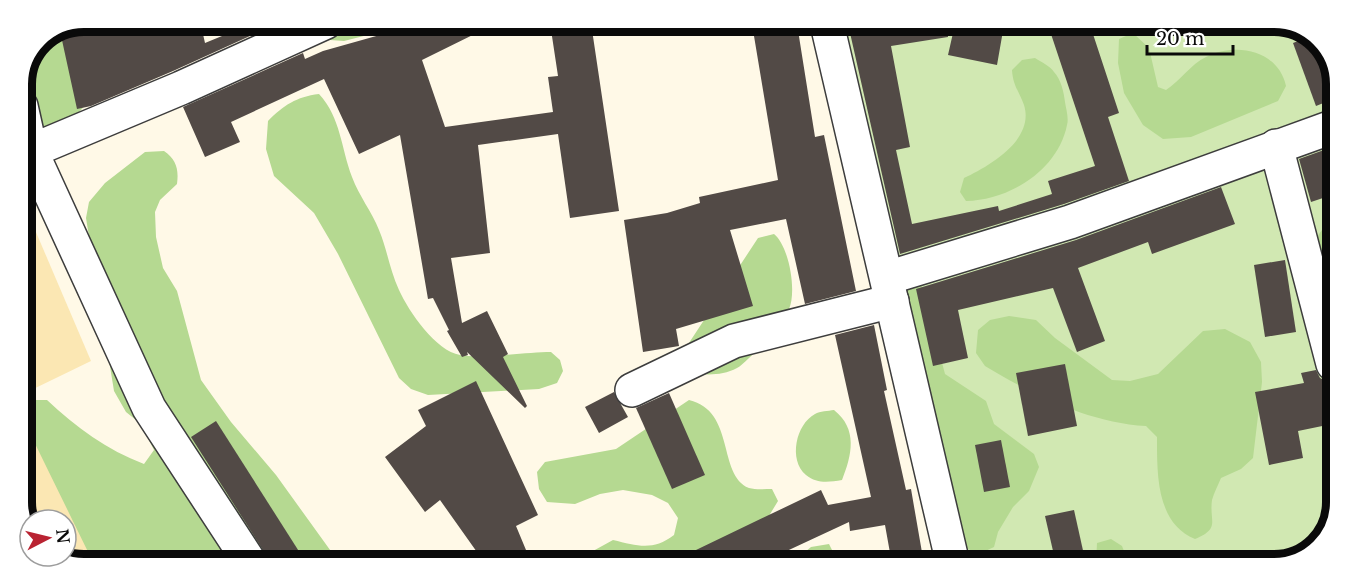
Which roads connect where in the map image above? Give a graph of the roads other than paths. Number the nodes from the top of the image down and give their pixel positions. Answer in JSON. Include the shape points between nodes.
{"nodes":[{"id":1,"x":305,"y":32,"type":"edge"},
{"id":2,"x":829,"y":32,"type":"edge"},
{"id":3,"x":1325,"y":130,"type":"edge"},
{"id":4,"x":1276,"y":147,"type":"junction"},
{"id":5,"x":32,"y":151,"type":"edge"},
{"id":6,"x":32,"y":153,"type":"edge"},
{"id":7,"x":889,"y":290,"type":"junction"},
{"id":8,"x":1326,"y":336,"type":"edge"},
{"id":9,"x":632,"y":390,"type":"dead end"},
{"id":10,"x":244,"y":554,"type":"edge"},
{"id":11,"x":951,"y":554,"type":"edge"}],
"edges":[{"from":1,"to":5,"type":"street"},
{"from":2,"to":7,"type":"street"},
{"from":3,"to":4,"type":"street"},
{"from":4,"to":7,"type":"street"},
{"from":4,"to":8,"type":"street"},
{"from":6,"to":10,"type":"street","via":[[149,408]]},
{"from":7,"to":9,"type":"street","via":[[734,341]]},
{"from":7,"to":11,"type":"street"}]}
